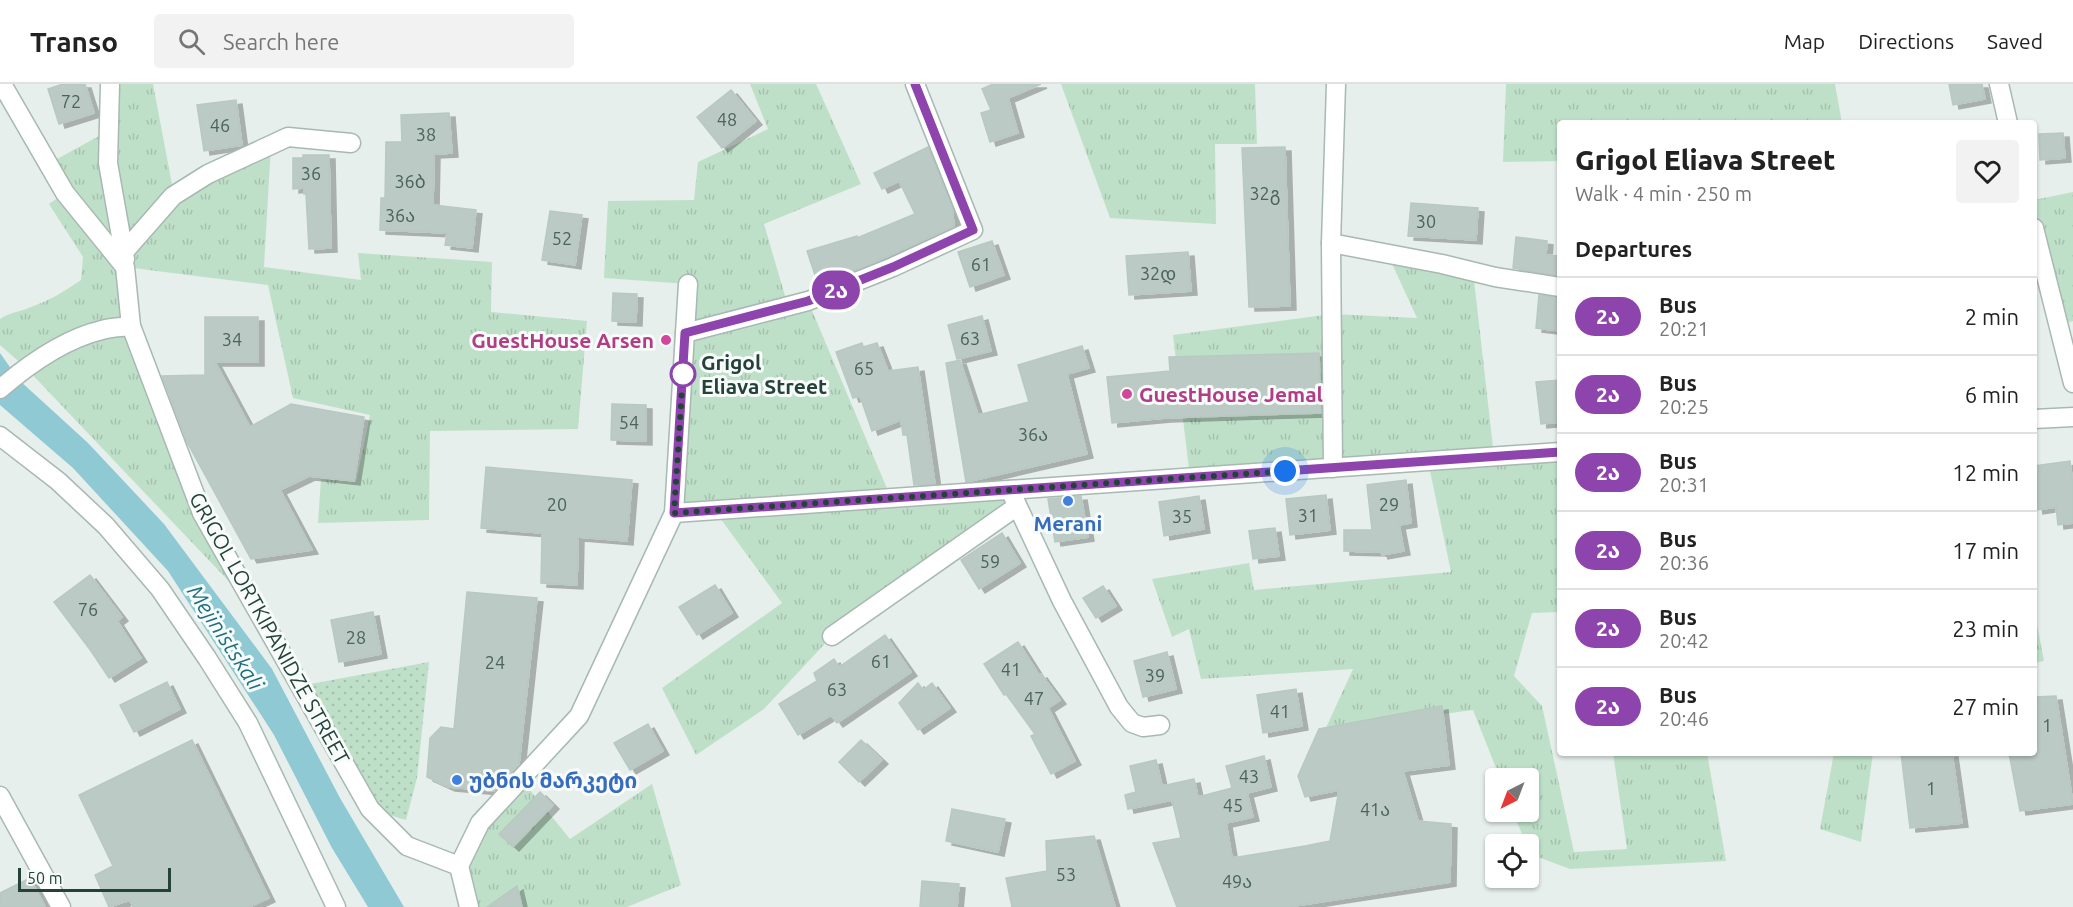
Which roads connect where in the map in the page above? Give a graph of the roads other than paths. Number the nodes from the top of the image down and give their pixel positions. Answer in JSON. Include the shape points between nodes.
{"nodes":[{"id":1,"x":2,"y":84,"type":"edge"},
{"id":2,"x":110,"y":84,"type":"edge"},
{"id":3,"x":915,"y":84,"type":"edge"},
{"id":4,"x":1336,"y":84,"type":"edge"},
{"id":5,"x":1999,"y":84,"type":"edge"},
{"id":6,"x":2007,"y":120,"type":"edge"},
{"id":7,"x":351,"y":143,"type":"dead end"},
{"id":8,"x":2037,"y":240,"type":"edge"},
{"id":9,"x":1331,"y":243,"type":"junction"},
{"id":10,"x":124,"y":260,"type":"junction"},
{"id":11,"x":688,"y":284,"type":"dead end"},
{"id":12,"x":1557,"y":287,"type":"edge"},
{"id":13,"x":131,"y":326,"type":"junction"},
{"id":14,"x":685,"y":333,"type":"junction"},
{"id":15,"x":2073,"y":383,"type":"edge"},
{"id":16,"x":0,"y":389,"type":"edge"},
{"id":17,"x":2073,"y":417,"type":"edge"},
{"id":18,"x":2037,"y":419,"type":"edge"},
{"id":19,"x":0,"y":436,"type":"edge"},
{"id":20,"x":1557,"y":452,"type":"edge"},
{"id":21,"x":1333,"y":468,"type":"junction"},
{"id":22,"x":1013,"y":498,"type":"junction"},
{"id":23,"x":674,"y":513,"type":"junction"},
{"id":24,"x":832,"y":636,"type":"dead end"},
{"id":25,"x":1160,"y":725,"type":"dead end"},
{"id":26,"x":0,"y":796,"type":"edge"},
{"id":27,"x":459,"y":866,"type":"junction"},
{"id":28,"x":61,"y":907,"type":"edge"},
{"id":29,"x":336,"y":907,"type":"edge"},
{"id":30,"x":470,"y":907,"type":"edge"}],
"edges":[{"from":1,"to":10,"type":"street","via":[[65,194]]},
{"from":2,"to":10,"type":"street","name":"GRIGOL LORTKIPANIDZE STREET","via":[[108,163]]},
{"from":3,"to":14,"type":"street","via":[[973,230],[808,301]]},
{"from":4,"to":9,"type":"street"},
{"from":5,"to":6,"type":"street"},
{"from":7,"to":10,"type":"street","via":[[288,137],[208,174],[173,196]]},
{"from":8,"to":15,"type":"street"},
{"from":9,"to":12,"type":"street"},
{"from":9,"to":21,"type":"street"},
{"from":10,"to":13,"type":"street","name":"GRIGOL LORTKIPANIDZE STREET"},
{"from":11,"to":14,"type":"street"},
{"from":13,"to":16,"type":"street","via":[[103,330],[72,341],[25,367]]},
{"from":13,"to":27,"type":"street","name":"GRIGOL LORTKIPANIDZE STREET","via":[[202,513],[370,809],[407,846]]},
{"from":14,"to":23,"type":"street"},
{"from":17,"to":18,"type":"street"},
{"from":19,"to":29,"type":"street","via":[[58,481],[106,526],[160,589],[248,723]]},
{"from":20,"to":21,"type":"street"},
{"from":21,"to":22,"type":"street"},
{"from":22,"to":23,"type":"street"},
{"from":22,"to":24,"type":"street"},
{"from":22,"to":25,"type":"street","via":[[1119,707],[1132,723],[1143,728]]},
{"from":23,"to":27,"type":"street","via":[[579,716],[480,823]]},
{"from":26,"to":28,"type":"street"},
{"from":27,"to":30,"type":"street"}]}
